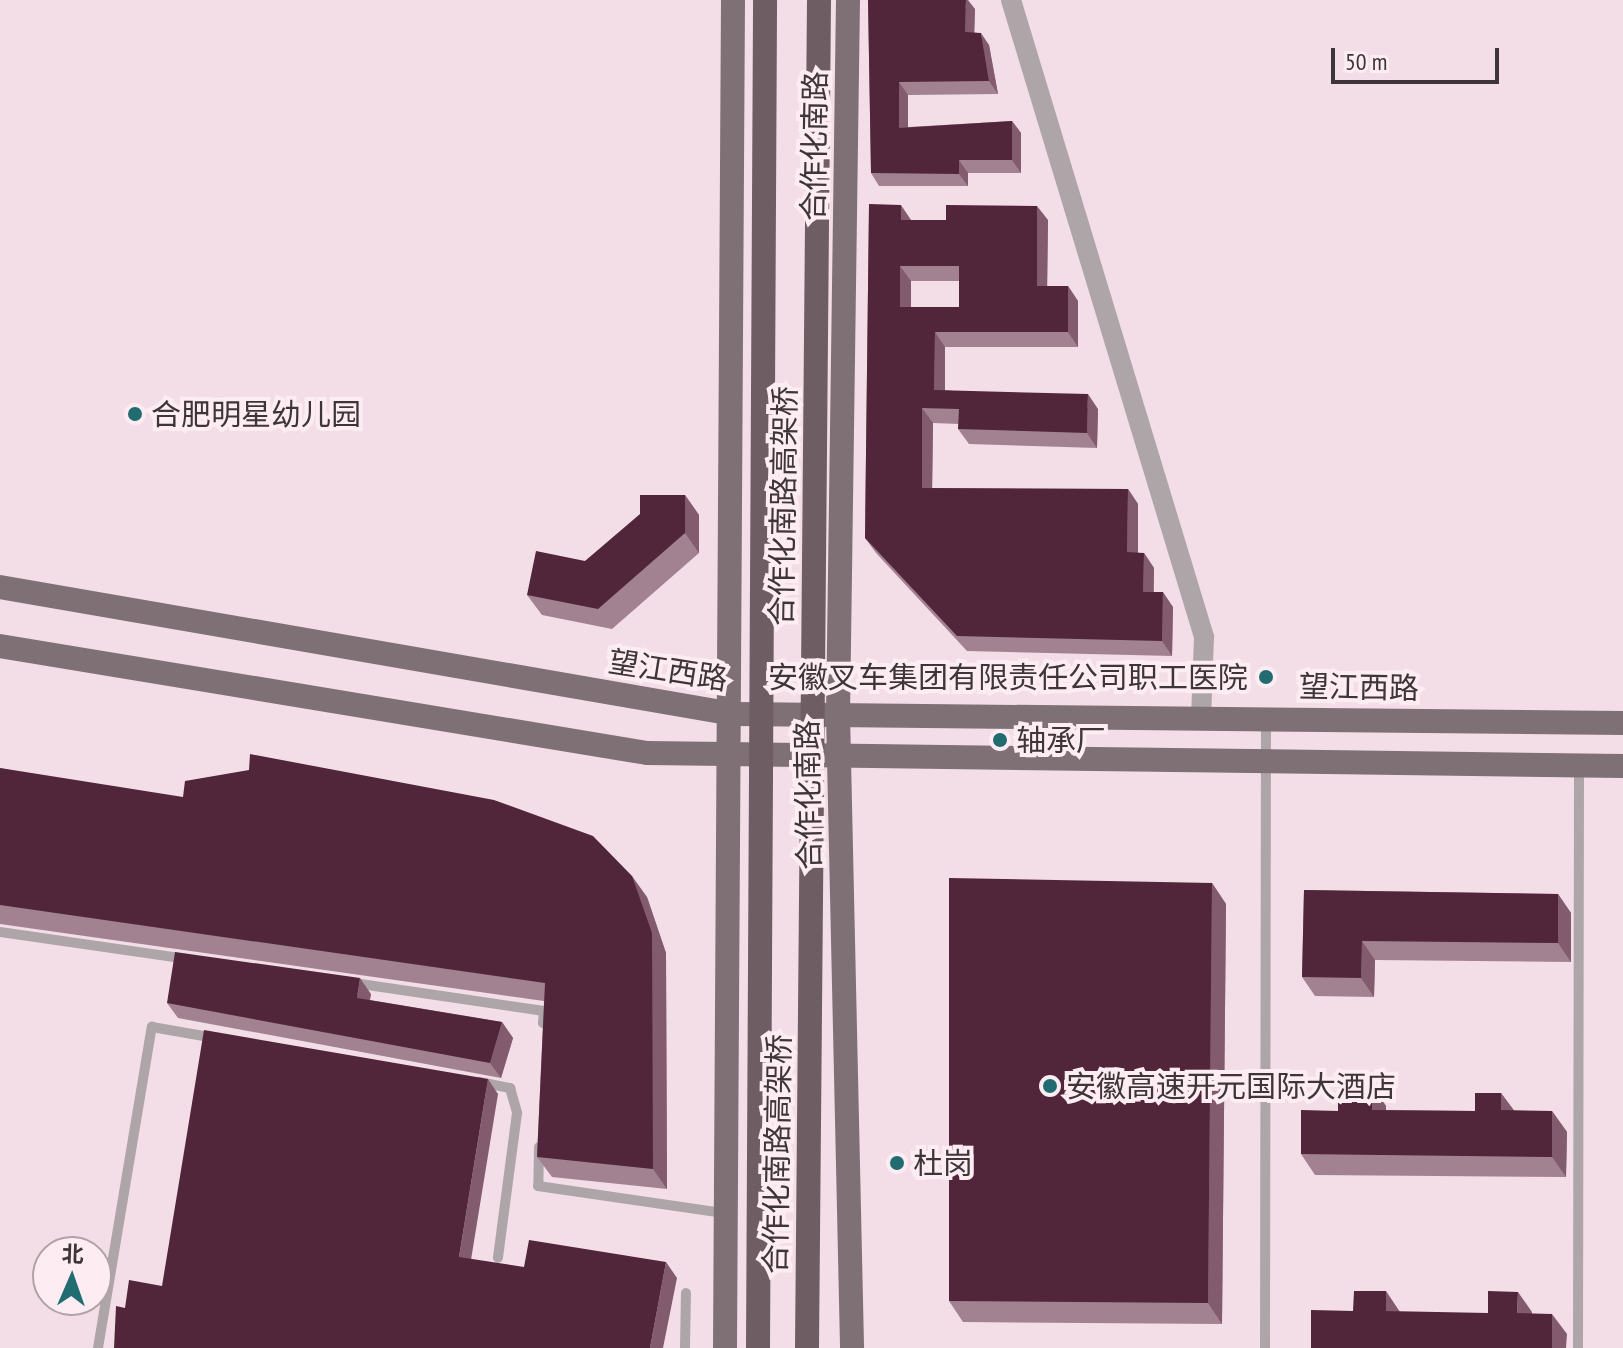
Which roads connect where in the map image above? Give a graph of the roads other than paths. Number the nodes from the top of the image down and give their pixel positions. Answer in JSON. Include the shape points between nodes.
{"nodes":[{"id":1,"x":733,"y":0,"type":"edge"},
{"id":2,"x":765,"y":0,"type":"edge"},
{"id":3,"x":819,"y":0,"type":"edge"},
{"id":4,"x":848,"y":0,"type":"edge"},
{"id":5,"x":1011,"y":0,"type":"edge"},
{"id":6,"x":0,"y":587,"type":"edge"},
{"id":7,"x":0,"y":646,"type":"edge"},
{"id":8,"x":733,"y":714,"type":"junction"},
{"id":9,"x":838,"y":714,"type":"junction"},
{"id":10,"x":1201,"y":717,"type":"junction"},
{"id":11,"x":1266,"y":718,"type":"junction"},
{"id":12,"x":1623,"y":723,"type":"edge"},
{"id":13,"x":732,"y":755,"type":"junction"},
{"id":14,"x":839,"y":756,"type":"junction"},
{"id":15,"x":1266,"y":762,"type":"junction"},
{"id":16,"x":1579,"y":766,"type":"junction"},
{"id":17,"x":1623,"y":766,"type":"edge"},
{"id":18,"x":0,"y":932,"type":"edge"},
{"id":19,"x":202,"y":961,"type":"edge"},
{"id":20,"x":342,"y":981,"type":"edge"},
{"id":21,"x":230,"y":1040,"type":"edge"},
{"id":22,"x":543,"y":1043,"type":"edge"},
{"id":23,"x":464,"y":1080,"type":"edge"},
{"id":24,"x":539,"y":1139,"type":"edge"},
{"id":25,"x":726,"y":1213,"type":"junction"},
{"id":26,"x":498,"y":1258,"type":"dead end"},
{"id":27,"x":686,"y":1293,"type":"dead end"},
{"id":28,"x":98,"y":1348,"type":"edge"},
{"id":29,"x":685,"y":1348,"type":"edge"},
{"id":30,"x":725,"y":1348,"type":"edge"},
{"id":31,"x":758,"y":1348,"type":"edge"},
{"id":32,"x":807,"y":1348,"type":"edge"},
{"id":33,"x":852,"y":1348,"type":"edge"},
{"id":34,"x":1265,"y":1348,"type":"edge"},
{"id":35,"x":1578,"y":1348,"type":"edge"}],
"edges":[{"from":1,"to":8,"type":"main road"},
{"from":2,"to":31,"type":"highway","name":"合作化南路高架桥","bridge":true},
{"from":3,"to":32,"type":"highway","name":"合作化南路高架桥","bridge":true},
{"from":4,"to":9,"type":"main road","name":"合作化南路"},
{"from":5,"to":10,"type":"street","via":[[1204,637]]},
{"from":6,"to":8,"type":"main road","name":"望江西路"},
{"from":7,"to":13,"type":"main road","via":[[647,753]]},
{"from":8,"to":9,"type":"main road","name":"望江西路"},
{"from":8,"to":13,"type":"main road"},
{"from":9,"to":10,"type":"main road","name":"望江西路"},
{"from":9,"to":14,"type":"main road","name":"合作化南路"},
{"from":10,"to":11,"type":"main road","name":"望江西路"},
{"from":11,"to":12,"type":"main road","name":"望江西路"},
{"from":11,"to":15,"type":"lane"},
{"from":13,"to":14,"type":"main road"},
{"from":13,"to":25,"type":"main road"},
{"from":14,"to":15,"type":"main road"},
{"from":14,"to":33,"type":"main road","name":"合作化南路"},
{"from":15,"to":16,"type":"main road"},
{"from":15,"to":34,"type":"lane"},
{"from":16,"to":17,"type":"main road"},
{"from":16,"to":35,"type":"lane"},
{"from":18,"to":19,"type":"lane"},
{"from":20,"to":22,"type":"lane","via":[[544,1011]]},
{"from":21,"to":28,"type":"lane","via":[[152,1027]]},
{"from":23,"to":26,"type":"lane","via":[[510,1088],[517,1113]]},
{"from":24,"to":25,"type":"lane","via":[[538,1186]]},
{"from":25,"to":30,"type":"main road"},
{"from":27,"to":29,"type":"lane"}]}
